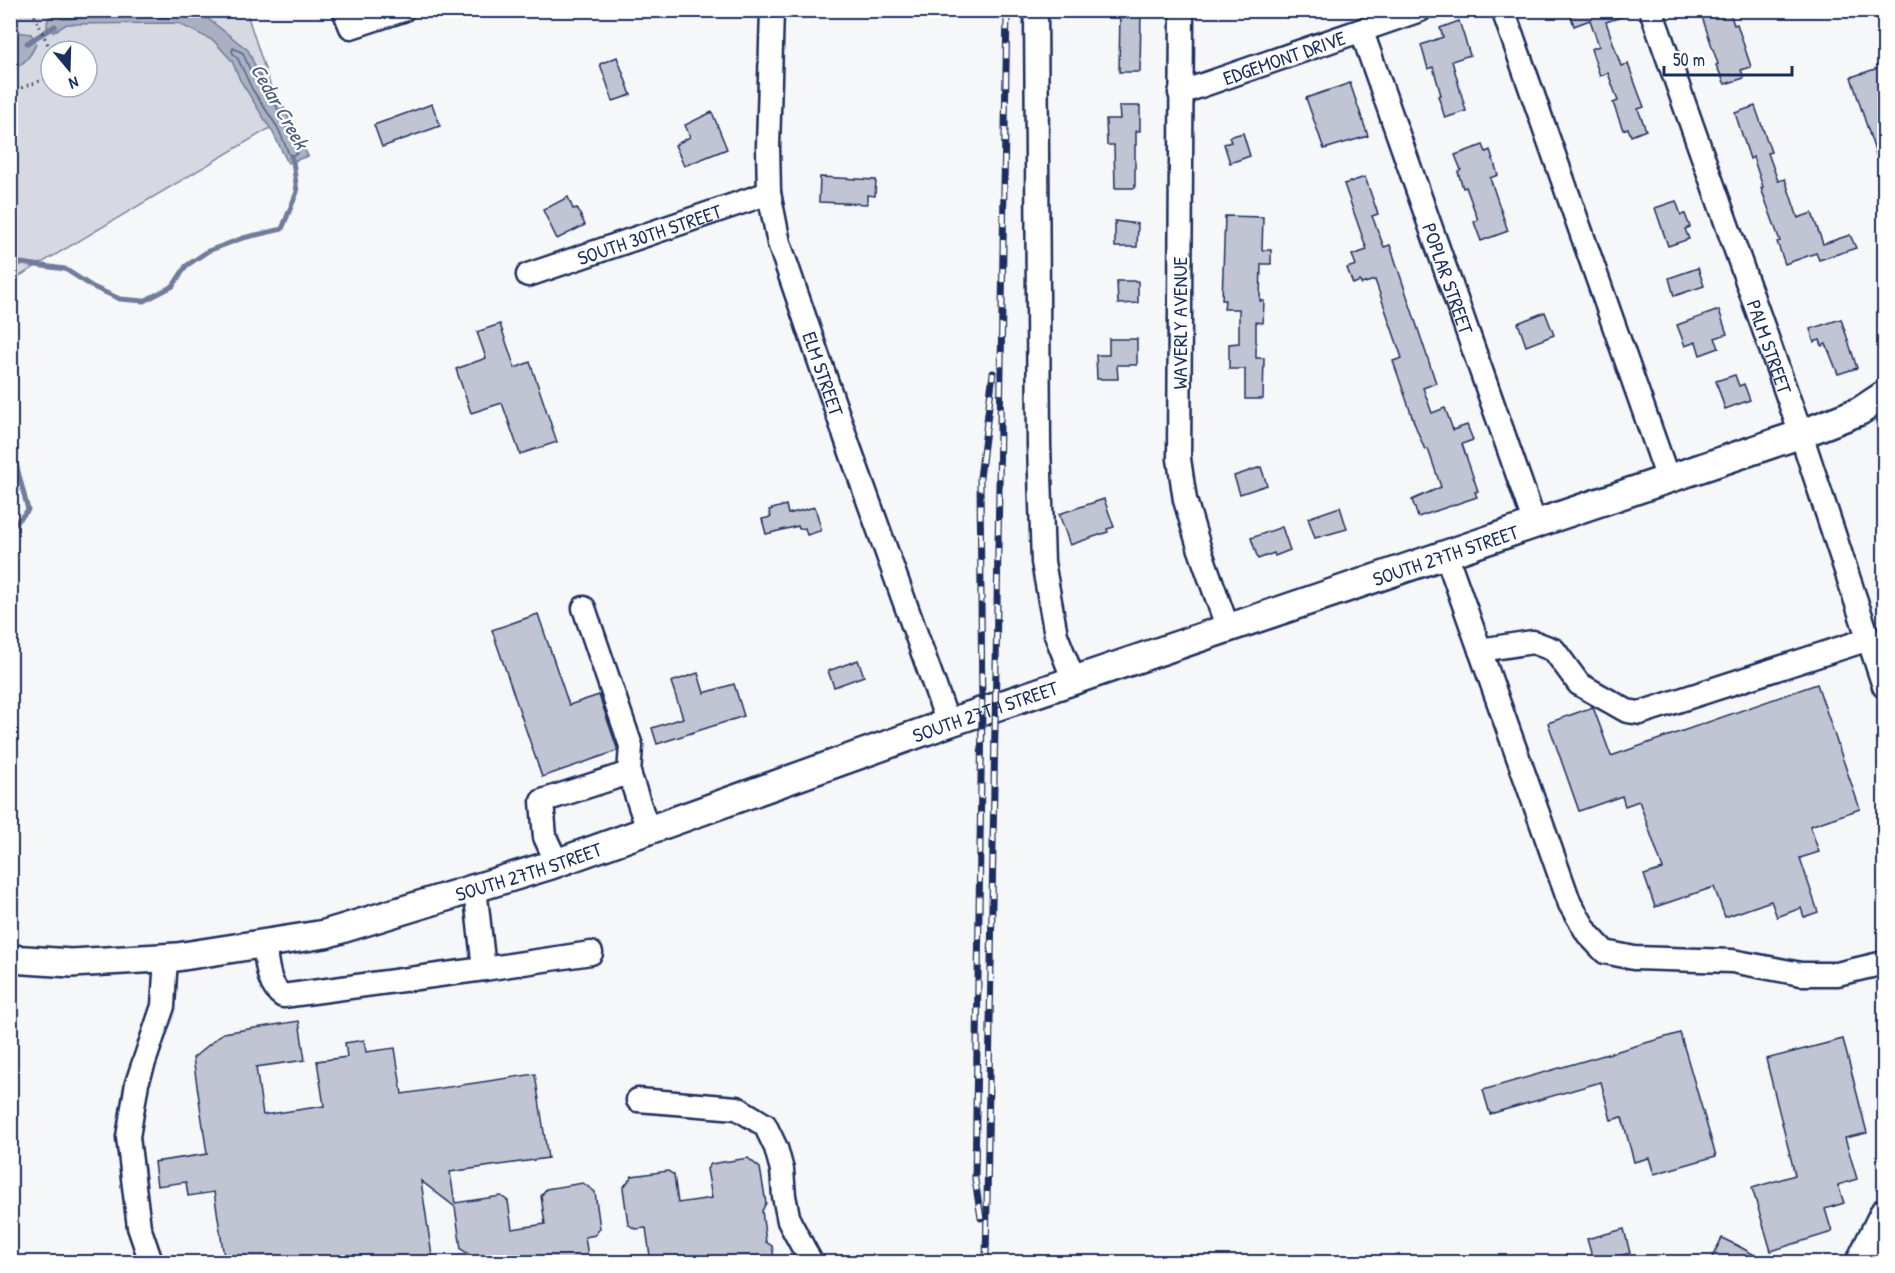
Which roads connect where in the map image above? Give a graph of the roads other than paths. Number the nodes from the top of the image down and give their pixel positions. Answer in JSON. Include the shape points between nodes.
{"nodes":[{"id":1,"x":403,"y":10,"type":"edge"},
{"id":2,"x":772,"y":10,"type":"edge"},
{"id":3,"x":1036,"y":10,"type":"edge"},
{"id":4,"x":1182,"y":10,"type":"edge"},
{"id":5,"x":1420,"y":10,"type":"edge"},
{"id":6,"x":1503,"y":10,"type":"edge"},
{"id":7,"x":1651,"y":10,"type":"edge"},
{"id":8,"x":348,"y":19,"type":"edge"},
{"id":9,"x":1362,"y":32,"type":"junction"},
{"id":10,"x":1180,"y":93,"type":"junction"},
{"id":11,"x":769,"y":193,"type":"junction"},
{"id":12,"x":528,"y":275,"type":"dead end"},
{"id":13,"x":1884,"y":395,"type":"edge"},
{"id":14,"x":1801,"y":434,"type":"junction"},
{"id":15,"x":1668,"y":480,"type":"junction"},
{"id":16,"x":1535,"y":524,"type":"junction"},
{"id":17,"x":1446,"y":554,"type":"junction"},
{"id":18,"x":584,"y":608,"type":"dead end"},
{"id":19,"x":1228,"y":629,"type":"junction"},
{"id":20,"x":1869,"y":639,"type":"junction"},
{"id":21,"x":1480,"y":650,"type":"junction"},
{"id":22,"x":1074,"y":681,"type":"junction"},
{"id":23,"x":1884,"y":686,"type":"edge"},
{"id":24,"x":948,"y":723,"type":"junction"},
{"id":25,"x":629,"y":773,"type":"junction"},
{"id":26,"x":648,"y":830,"type":"junction"},
{"id":27,"x":556,"y":863,"type":"junction"},
{"id":28,"x":476,"y":888,"type":"junction"},
{"id":29,"x":264,"y":944,"type":"junction"},
{"id":30,"x":591,"y":953,"type":"dead end"},
{"id":31,"x":166,"y":958,"type":"junction"},
{"id":32,"x":10,"y":959,"type":"edge"},
{"id":33,"x":1884,"y":963,"type":"edge"},
{"id":34,"x":484,"y":969,"type":"junction"},
{"id":35,"x":638,"y":1100,"type":"dead end"},
{"id":36,"x":1884,"y":1213,"type":"edge"},
{"id":37,"x":151,"y":1263,"type":"edge"},
{"id":38,"x":811,"y":1263,"type":"edge"},
{"id":39,"x":1860,"y":1263,"type":"edge"}],
"edges":[{"from":1,"to":8,"type":"street"},
{"from":2,"to":11,"type":"street","name":"ELM STREET"},
{"from":3,"to":22,"type":"street","via":[[1043,562],[1056,635]]},
{"from":4,"to":10,"type":"street","name":"WAVERLY AVENUE"},
{"from":5,"to":9,"type":"street","name":"EDGEMONT DRIVE"},
{"from":6,"to":15,"type":"street"},
{"from":7,"to":14,"type":"street","name":"PALM STREET"},
{"from":9,"to":10,"type":"street","name":"EDGEMONT DRIVE"},
{"from":9,"to":16,"type":"street","name":"POPLAR STREET"},
{"from":10,"to":19,"type":"street","name":"WAVERLY AVENUE","via":[[1179,459],[1190,519]]},
{"from":11,"to":12,"type":"street","name":"SOUTH 30TH STREET"},
{"from":11,"to":24,"type":"street","name":"ELM STREET","via":[[779,243]]},
{"from":13,"to":14,"type":"main road","name":"SOUTH 27TH STREET","via":[[1860,411]]},
{"from":14,"to":15,"type":"main road","name":"SOUTH 27TH STREET"},
{"from":14,"to":20,"type":"street","name":"PALM STREET"},
{"from":15,"to":16,"type":"main road","name":"SOUTH 27TH STREET"},
{"from":16,"to":17,"type":"main road","name":"SOUTH 27TH STREET"},
{"from":17,"to":19,"type":"main road","name":"SOUTH 27TH STREET"},
{"from":17,"to":21,"type":"street"},
{"from":18,"to":25,"type":"street","via":[[631,746]]},
{"from":19,"to":22,"type":"main road","name":"SOUTH 27TH STREET"},
{"from":20,"to":21,"type":"street","via":[[1640,713],[1627,711],[1579,684],[1554,650],[1533,642]]},
{"from":20,"to":23,"type":"street","name":"PALM STREET"},
{"from":21,"to":33,"type":"street","via":[[1570,904],[1588,934],[1605,952],[1634,958],[1732,961],[1801,974],[1837,974]]},
{"from":22,"to":24,"type":"main road","name":"SOUTH 27TH STREET"},
{"from":24,"to":26,"type":"main road","name":"SOUTH 27TH STREET"},
{"from":25,"to":26,"type":"street"},
{"from":25,"to":27,"type":"street","via":[[542,801],[545,837]]},
{"from":26,"to":27,"type":"main road","name":"SOUTH 27TH STREET"},
{"from":27,"to":28,"type":"main road","name":"SOUTH 27TH STREET"},
{"from":28,"to":29,"type":"main road","name":"SOUTH 27TH STREET","via":[[325,934]]},
{"from":28,"to":34,"type":"street"},
{"from":29,"to":31,"type":"main road","name":"SOUTH 27TH STREET"},
{"from":29,"to":34,"type":"street","via":[[270,978],[276,992],[283,996]]},
{"from":30,"to":34,"type":"street"},
{"from":31,"to":32,"type":"main road","name":"SOUTH 27TH STREET","via":[[71,963]]},
{"from":31,"to":37,"type":"street","via":[[163,1006],[137,1083],[128,1137],[138,1227]]},
{"from":35,"to":38,"type":"street","via":[[737,1108],[765,1125],[782,1170],[789,1221]]},
{"from":36,"to":39,"type":"main road"}]}
